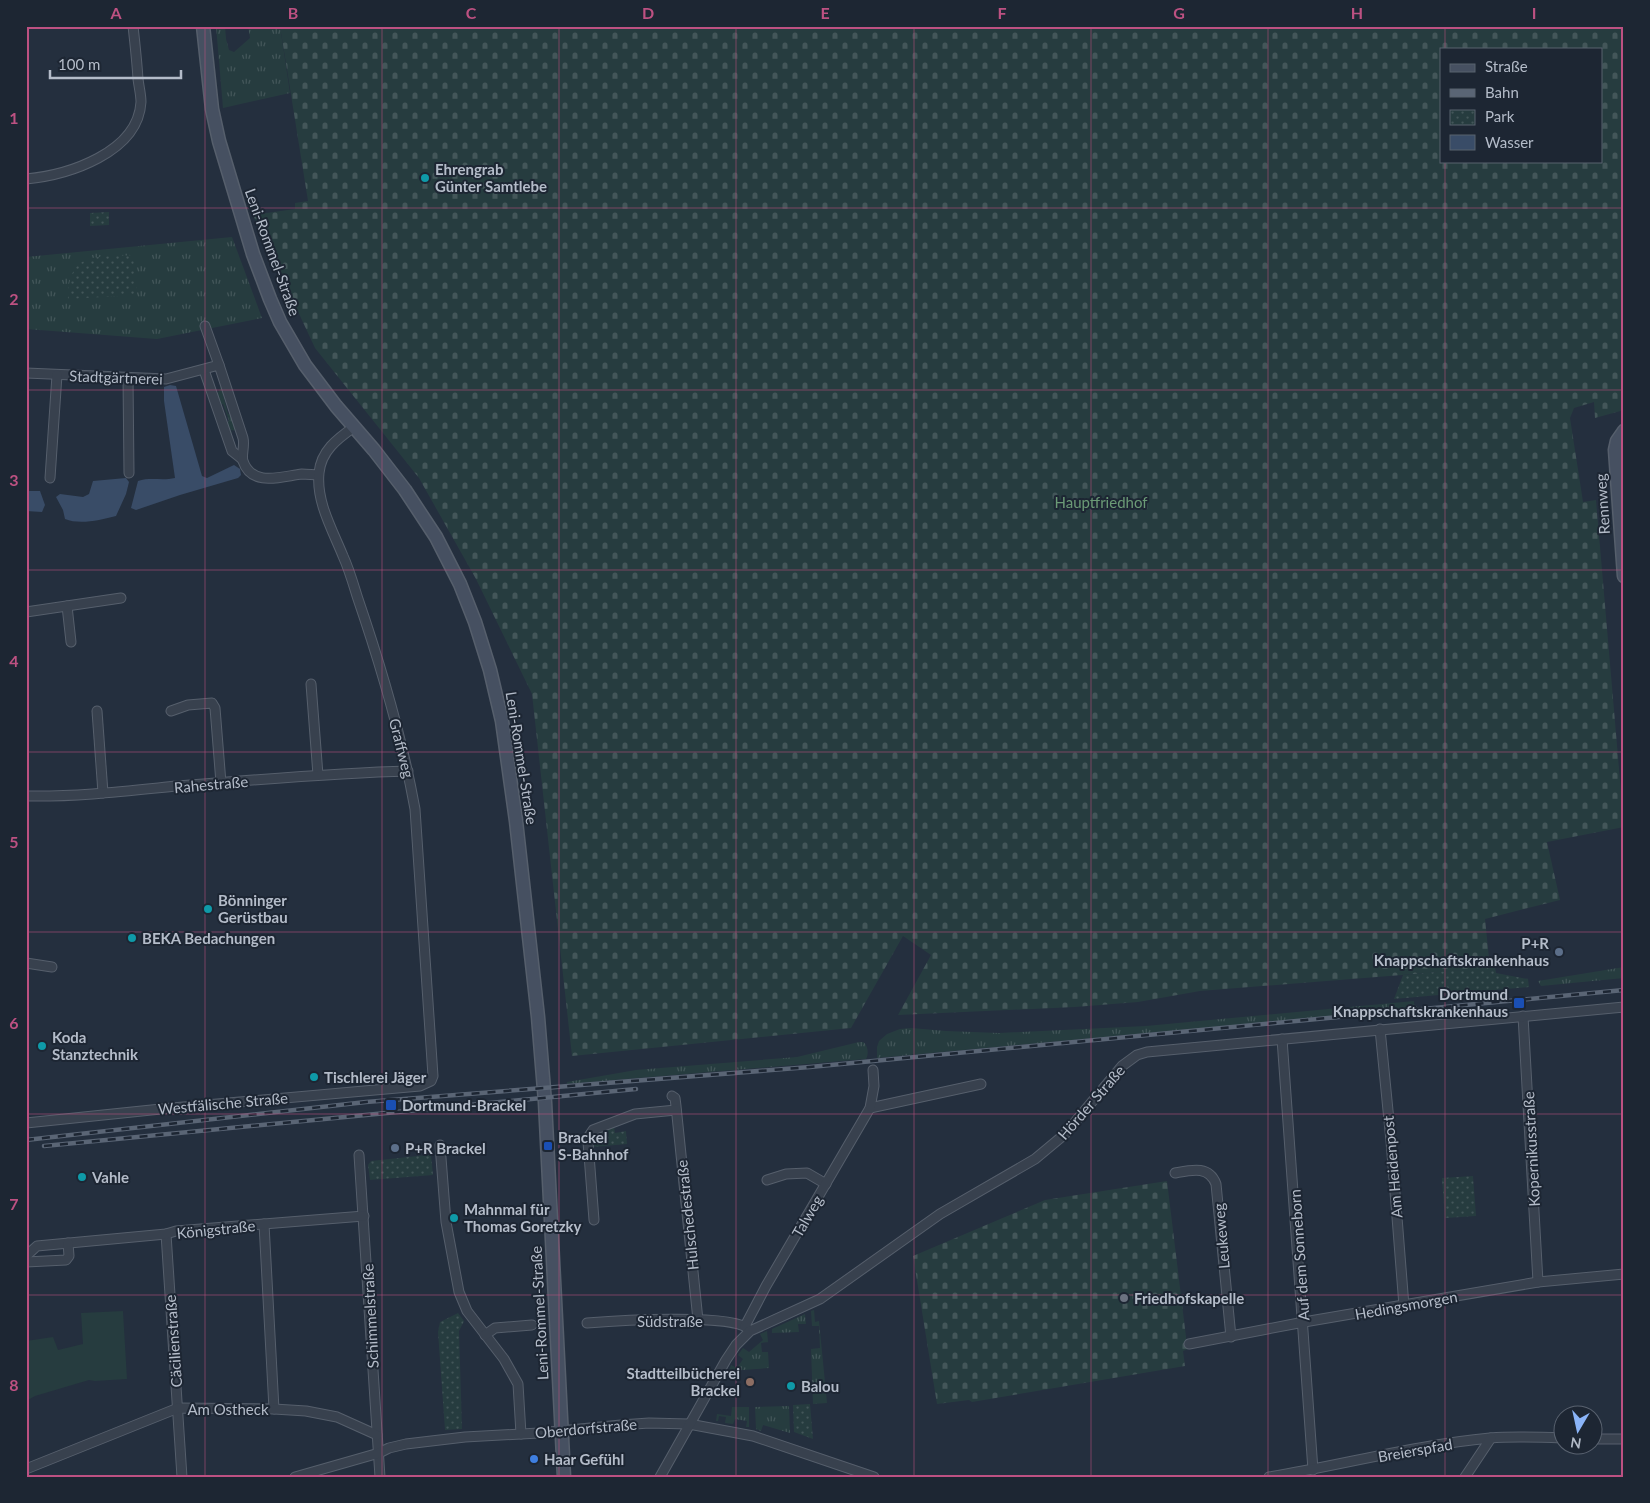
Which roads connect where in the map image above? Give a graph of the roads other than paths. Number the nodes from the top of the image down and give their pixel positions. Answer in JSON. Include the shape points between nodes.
{"nodes":[{"id":1,"x":133,"y":26,"type":"edge"},
{"id":2,"x":203,"y":26,"type":"edge"},
{"id":3,"x":26,"y":179,"type":"edge"},
{"id":4,"x":205,"y":326,"type":"dead end"},
{"id":5,"x":219,"y":366,"type":"junction"},
{"id":6,"x":204,"y":370,"type":"junction"},
{"id":7,"x":26,"y":373,"type":"edge"},
{"id":8,"x":57,"y":375,"type":"junction"},
{"id":9,"x":128,"y":378,"type":"junction"},
{"id":10,"x":354,"y":427,"type":"junction"},
{"id":11,"x":1624,"y":431,"type":"edge"},
{"id":12,"x":242,"y":459,"type":"junction"},
{"id":13,"x":129,"y":473,"type":"dead end"},
{"id":14,"x":318,"y":475,"type":"junction"},
{"id":15,"x":50,"y":478,"type":"dead end"},
{"id":16,"x":1624,"y":576,"type":"edge"},
{"id":17,"x":121,"y":598,"type":"dead end"},
{"id":18,"x":67,"y":606,"type":"junction"},
{"id":19,"x":26,"y":612,"type":"edge"},
{"id":20,"x":72,"y":642,"type":"dead end"},
{"id":21,"x":311,"y":684,"type":"dead end"},
{"id":22,"x":97,"y":711,"type":"dead end"},
{"id":23,"x":171,"y":711,"type":"dead end"},
{"id":24,"x":408,"y":771,"type":"junction"},
{"id":25,"x":318,"y":775,"type":"junction"},
{"id":26,"x":221,"y":783,"type":"junction"},
{"id":27,"x":103,"y":793,"type":"junction"},
{"id":28,"x":26,"y":796,"type":"edge"},
{"id":29,"x":26,"y":963,"type":"edge"},
{"id":30,"x":52,"y":967,"type":"dead end"},
{"id":31,"x":1624,"y":1007,"type":"edge"},
{"id":32,"x":1523,"y":1016,"type":"junction"},
{"id":33,"x":1380,"y":1029,"type":"junction"},
{"id":34,"x":1282,"y":1039,"type":"junction"},
{"id":35,"x":873,"y":1070,"type":"dead end"},
{"id":36,"x":982,"y":1084,"type":"dead end"},
{"id":37,"x":420,"y":1086,"type":"joint"},
{"id":38,"x":672,"y":1096,"type":"dead end"},
{"id":39,"x":870,"y":1108,"type":"junction"},
{"id":40,"x":676,"y":1110,"type":"junction"},
{"id":41,"x":26,"y":1123,"type":"edge"},
{"id":42,"x":440,"y":1146,"type":"dead end"},
{"id":43,"x":359,"y":1155,"type":"dead end"},
{"id":44,"x":1175,"y":1173,"type":"dead end"},
{"id":45,"x":767,"y":1180,"type":"dead end"},
{"id":46,"x":826,"y":1184,"type":"junction"},
{"id":47,"x":364,"y":1216,"type":"junction"},
{"id":48,"x":594,"y":1220,"type":"dead end"},
{"id":49,"x":264,"y":1224,"type":"junction"},
{"id":50,"x":166,"y":1234,"type":"junction"},
{"id":51,"x":68,"y":1243,"type":"junction"},
{"id":52,"x":26,"y":1256,"type":"edge"},
{"id":53,"x":26,"y":1262,"type":"edge"},
{"id":54,"x":1624,"y":1274,"type":"edge"},
{"id":55,"x":1538,"y":1282,"type":"junction"},
{"id":56,"x":1404,"y":1306,"type":"junction"},
{"id":57,"x":698,"y":1320,"type":"junction"},
{"id":58,"x":1304,"y":1322,"type":"junction"},
{"id":59,"x":587,"y":1323,"type":"dead end"},
{"id":60,"x":532,"y":1324,"type":"dead end"},
{"id":61,"x":747,"y":1329,"type":"junction"},
{"id":62,"x":486,"y":1335,"type":"junction"},
{"id":63,"x":1231,"y":1337,"type":"junction"},
{"id":64,"x":1189,"y":1344,"type":"dead end"},
{"id":65,"x":178,"y":1408,"type":"junction"},
{"id":66,"x":274,"y":1409,"type":"junction"},
{"id":67,"x":690,"y":1424,"type":"junction"},
{"id":68,"x":561,"y":1431,"type":"junction"},
{"id":69,"x":521,"y":1434,"type":"junction"},
{"id":70,"x":377,"y":1435,"type":"junction"},
{"id":71,"x":1491,"y":1438,"type":"junction"},
{"id":72,"x":1552,"y":1438,"type":"edge"},
{"id":73,"x":1602,"y":1439,"type":"edge"},
{"id":74,"x":1624,"y":1439,"type":"edge"},
{"id":75,"x":379,"y":1453,"type":"junction"},
{"id":76,"x":26,"y":1470,"type":"edge"},
{"id":77,"x":1313,"y":1470,"type":"junction"},
{"id":78,"x":182,"y":1477,"type":"edge"},
{"id":79,"x":295,"y":1477,"type":"edge"},
{"id":80,"x":380,"y":1477,"type":"edge"},
{"id":81,"x":564,"y":1477,"type":"edge"},
{"id":82,"x":660,"y":1477,"type":"edge"},
{"id":83,"x":874,"y":1477,"type":"edge"},
{"id":84,"x":1268,"y":1477,"type":"edge"},
{"id":85,"x":1465,"y":1477,"type":"edge"}],
"edges":[{"from":1,"to":3,"type":"street","via":[[141,102],[132,129],[99,159],[62,172]]},
{"from":2,"to":10,"type":"main road","name":"Leni-Rommel-Straße","via":[[219,142],[252,254],[280,322],[305,364]]},
{"from":4,"to":5,"type":"street"},
{"from":5,"to":6,"type":"street","name":"Stadtgärtnerei"},
{"from":5,"to":12,"type":"street","via":[[243,438]]},
{"from":6,"to":9,"type":"street","name":"Stadtgärtnerei","via":[[166,379]]},
{"from":6,"to":12,"type":"street","via":[[232,451]]},
{"from":7,"to":8,"type":"street","name":"Stadtgärtnerei"},
{"from":8,"to":9,"type":"street","name":"Stadtgärtnerei"},
{"from":8,"to":15,"type":"street"},
{"from":9,"to":13,"type":"street"},
{"from":10,"to":14,"type":"street","name":"Graffweg","via":[[327,450]]},
{"from":10,"to":68,"type":"main road","name":"Leni-Rommel-Straße","via":[[416,504],[460,584],[478,630],[502,721],[538,1017]]},
{"from":11,"to":16,"type":"main road","name":"Rennweg","via":[[1615,450]]},
{"from":12,"to":14,"type":"street","via":[[251,472],[263,478]]},
{"from":14,"to":24,"type":"street","name":"Graffweg","via":[[320,496],[366,624]]},
{"from":17,"to":18,"type":"street"},
{"from":18,"to":19,"type":"street"},
{"from":18,"to":20,"type":"street"},
{"from":21,"to":25,"type":"street"},
{"from":22,"to":27,"type":"street"},
{"from":23,"to":26,"type":"street","via":[[188,704],[212,703]]},
{"from":24,"to":25,"type":"street","name":"Rahestraße"},
{"from":24,"to":37,"type":"street","name":"Graffweg","via":[[415,809],[434,1071],[431,1080]]},
{"from":25,"to":26,"type":"street","name":"Rahestraße"},
{"from":26,"to":27,"type":"street","name":"Rahestraße"},
{"from":27,"to":28,"type":"street","name":"Rahestraße"},
{"from":29,"to":30,"type":"street"},
{"from":31,"to":32,"type":"street","name":"Hörder Straße"},
{"from":32,"to":33,"type":"street","name":"Hörder Straße"},
{"from":32,"to":55,"type":"street","name":"Kopernikusstraße"},
{"from":33,"to":34,"type":"street","name":"Hörder Straße"},
{"from":33,"to":56,"type":"street","name":"Am Heidenpost"},
{"from":34,"to":58,"type":"street","name":"Auf dem Sonneborn"},
{"from":34,"to":61,"type":"street","name":"Hörder Straße","via":[[1137,1055],[1122,1066],[1066,1134],[1035,1158],[940,1214],[820,1299]]},
{"from":35,"to":39,"type":"street","name":"Talweg"},
{"from":36,"to":39,"type":"street"},
{"from":37,"to":41,"type":"street","name":"Westfälische Straße"},
{"from":38,"to":40,"type":"street","name":"Hulschedestraße"},
{"from":39,"to":46,"type":"street","name":"Talweg"},
{"from":40,"to":48,"type":"street","via":[[635,1114],[593,1130],[588,1142]]},
{"from":40,"to":57,"type":"street","name":"Hulschedestraße"},
{"from":42,"to":62,"type":"street","via":[[446,1222],[459,1292],[467,1311]]},
{"from":43,"to":47,"type":"street","name":"Schimmelstraße"},
{"from":44,"to":63,"type":"street","name":"Leukeweg","via":[[1204,1170],[1214,1178]]},
{"from":45,"to":46,"type":"street","via":[[786,1174],[807,1173]]},
{"from":46,"to":61,"type":"street","name":"Talweg","via":[[766,1286]]},
{"from":47,"to":49,"type":"street","name":"Königstraße"},
{"from":47,"to":70,"type":"street","name":"Schimmelstraße"},
{"from":49,"to":50,"type":"street","name":"Königstraße"},
{"from":49,"to":66,"type":"street"},
{"from":50,"to":51,"type":"street","name":"Königstraße"},
{"from":50,"to":65,"type":"street","name":"Cäcilienstraße"},
{"from":51,"to":52,"type":"street","name":"Königstraße","via":[[38,1246]]},
{"from":51,"to":53,"type":"street","via":[[69,1256],[66,1260]]},
{"from":54,"to":55,"type":"street","name":"Hedingsmorgen"},
{"from":55,"to":56,"type":"street","name":"Hedingsmorgen"},
{"from":56,"to":58,"type":"street","name":"Hedingsmorgen"},
{"from":57,"to":59,"type":"street","name":"Südstraße"},
{"from":57,"to":61,"type":"street","name":"Südstraße","via":[[733,1323]]},
{"from":58,"to":63,"type":"street","name":"Hedingsmorgen"},
{"from":58,"to":77,"type":"street","name":"Auf dem Sonneborn"},
{"from":60,"to":62,"type":"street","via":[[495,1328]]},
{"from":61,"to":67,"type":"street","name":"Hörder Straße"},
{"from":62,"to":69,"type":"street","via":[[518,1384]]},
{"from":63,"to":64,"type":"street","name":"Hedingsmorgen"},
{"from":65,"to":66,"type":"street","name":"Am Ostheck"},
{"from":65,"to":76,"type":"street","name":"Am Ostheck"},
{"from":65,"to":78,"type":"street","name":"Cäcilienstraße"},
{"from":66,"to":70,"type":"street","name":"Am Ostheck","via":[[337,1417]]},
{"from":67,"to":68,"type":"street","name":"Oberdorfstraße","via":[[649,1423]]},
{"from":67,"to":82,"type":"street","name":"Hörder Straße"},
{"from":67,"to":83,"type":"street","name":"Oberdorfstraße","via":[[753,1436]]},
{"from":68,"to":69,"type":"street","name":"Oberdorfstraße"},
{"from":68,"to":81,"type":"main road","name":"Leni-Rommel-Straße"},
{"from":69,"to":75,"type":"street","name":"Oberdorfstraße","via":[[406,1444]]},
{"from":70,"to":75,"type":"street","name":"Schimmelstraße"},
{"from":71,"to":72,"type":"street","name":"Breierspfad"},
{"from":71,"to":77,"type":"street","name":"Breierspfad"},
{"from":71,"to":85,"type":"street"},
{"from":73,"to":74,"type":"street"},
{"from":75,"to":79,"type":"street","name":"Oberdorfstraße"},
{"from":75,"to":80,"type":"street","name":"Schimmelstraße"},
{"from":77,"to":84,"type":"street","name":"Breierspfad"}]}
